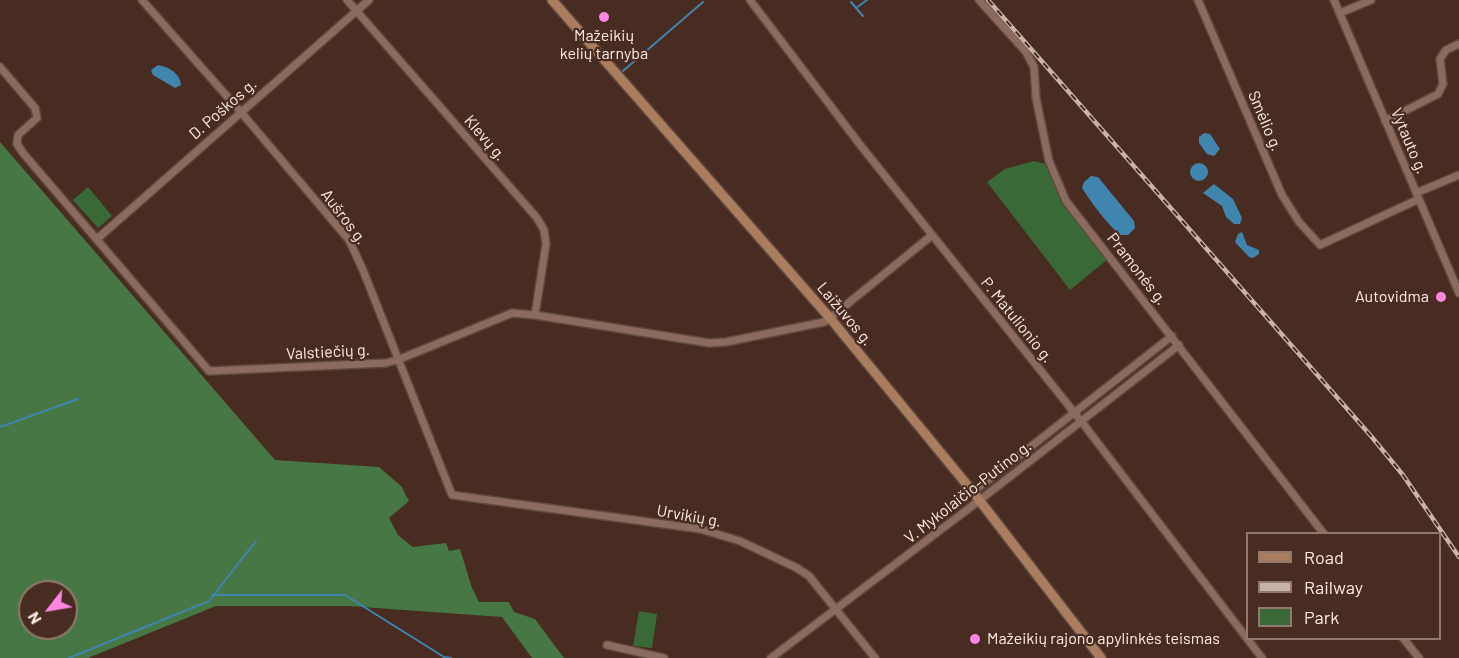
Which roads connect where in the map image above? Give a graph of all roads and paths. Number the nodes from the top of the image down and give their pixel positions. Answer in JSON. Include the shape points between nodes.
{"nodes":[{"id":1,"x":142,"y":0,"type":"edge"},
{"id":2,"x":347,"y":0,"type":"edge"},
{"id":3,"x":369,"y":0,"type":"edge"},
{"id":4,"x":552,"y":0,"type":"edge"},
{"id":5,"x":750,"y":0,"type":"edge"},
{"id":6,"x":979,"y":0,"type":"edge"},
{"id":7,"x":1198,"y":0,"type":"edge"},
{"id":8,"x":1335,"y":0,"type":"edge"},
{"id":9,"x":1371,"y":0,"type":"edge"},
{"id":10,"x":356,"y":11,"type":"junction"},
{"id":11,"x":1340,"y":13,"type":"junction"},
{"id":12,"x":1459,"y":44,"type":"edge"},
{"id":13,"x":0,"y":67,"type":"edge"},
{"id":14,"x":240,"y":111,"type":"junction"},
{"id":15,"x":1385,"y":121,"type":"junction"},
{"id":16,"x":1459,"y":175,"type":"edge"},
{"id":17,"x":1418,"y":196,"type":"junction"},
{"id":18,"x":932,"y":236,"type":"junction"},
{"id":19,"x":97,"y":239,"type":"junction"},
{"id":20,"x":1459,"y":293,"type":"edge"},
{"id":21,"x":535,"y":315,"type":"junction"},
{"id":22,"x":830,"y":318,"type":"junction"},
{"id":23,"x":1172,"y":336,"type":"junction"},
{"id":24,"x":1179,"y":345,"type":"junction"},
{"id":25,"x":400,"y":359,"type":"junction"},
{"id":26,"x":1074,"y":413,"type":"junction"},
{"id":27,"x":1081,"y":422,"type":"junction"},
{"id":28,"x":973,"y":492,"type":"junction"},
{"id":29,"x":452,"y":495,"type":"joint"},
{"id":30,"x":980,"y":500,"type":"junction"},
{"id":31,"x":1322,"y":532,"type":"edge"},
{"id":32,"x":837,"y":609,"type":"junction"},
{"id":33,"x":1246,"y":637,"type":"edge"},
{"id":34,"x":1248,"y":640,"type":"edge"},
{"id":35,"x":1404,"y":640,"type":"edge"},
{"id":36,"x":607,"y":645,"type":"dead end"},
{"id":37,"x":664,"y":658,"type":"edge"},
{"id":38,"x":771,"y":658,"type":"edge"},
{"id":39,"x":875,"y":658,"type":"edge"},
{"id":40,"x":1101,"y":658,"type":"edge"},
{"id":41,"x":1262,"y":658,"type":"edge"},
{"id":42,"x":1418,"y":658,"type":"edge"}],
"edges":[{"from":1,"to":14,"type":"street","name":"Aušros g."},
{"from":2,"to":10,"type":"street","name":"Klevų g."},
{"from":3,"to":10,"type":"street","name":"D. Poškos g."},
{"from":4,"to":22,"type":"main road","name":"Laižuvos g."},
{"from":5,"to":18,"type":"street","name":"P. Matulionio g."},
{"from":6,"to":23,"type":"street","name":"Pramonės g.","via":[[1026,51],[1034,67],[1049,160],[1066,201]]},
{"from":7,"to":17,"type":"street","name":"Smėlio g.","via":[[1282,195],[1320,245]]},
{"from":8,"to":11,"type":"street","name":"Vytauto g."},
{"from":9,"to":11,"type":"street"},
{"from":10,"to":14,"type":"street","name":"D. Poškos g."},
{"from":10,"to":21,"type":"street","name":"Klevų g.","via":[[537,218],[546,244]]},
{"from":11,"to":15,"type":"street","name":"Vytauto g."},
{"from":12,"to":15,"type":"street","via":[[1446,50],[1440,59],[1443,84],[1438,94]]},
{"from":13,"to":19,"type":"street","name":"Valstiečių g.","via":[[35,108],[36,118],[18,135],[17,144]]},
{"from":14,"to":19,"type":"street","name":"D. Poškos g."},
{"from":14,"to":25,"type":"street","name":"Aušros g.","via":[[349,240]]},
{"from":15,"to":17,"type":"street","name":"Vytauto g."},
{"from":16,"to":17,"type":"street"},
{"from":17,"to":20,"type":"street","name":"Vytauto g."},
{"from":18,"to":22,"type":"street"},
{"from":18,"to":26,"type":"street","name":"P. Matulionio g."},
{"from":19,"to":25,"type":"street","name":"Valstiečių g.","via":[[209,371],[386,363]]},
{"from":21,"to":22,"type":"street","name":"Valstiečių g.","via":[[709,343]]},
{"from":21,"to":25,"type":"street","name":"Valstiečių g.","via":[[512,314]]},
{"from":22,"to":28,"type":"main road","name":"Laižuvos g."},
{"from":23,"to":24,"type":"street","name":"Pramonės g."},
{"from":23,"to":26,"type":"street","name":"V. Mykolaičio-Putino g."},
{"from":24,"to":27,"type":"street","name":"V. Mykolaičio-Putino g."},
{"from":24,"to":31,"type":"street","name":"Pramonės g."},
{"from":25,"to":29,"type":"street","name":"Aušros g."},
{"from":26,"to":27,"type":"street","name":"P. Matulionio g."},
{"from":26,"to":28,"type":"street","name":"V. Mykolaičio-Putino g."},
{"from":27,"to":30,"type":"street","name":"V. Mykolaičio-Putino g."},
{"from":27,"to":33,"type":"street","name":"P. Matulionio g."},
{"from":28,"to":30,"type":"main road","name":"Laižuvos g."},
{"from":29,"to":32,"type":"street","name":"Urvikių g.","via":[[720,534],[809,576]]},
{"from":30,"to":32,"type":"street","name":"V. Mykolaičio-Putino g."},
{"from":30,"to":40,"type":"main road","name":"Laižuvos g."},
{"from":32,"to":38,"type":"street","name":"V. Mykolaičio-Putino g."},
{"from":32,"to":39,"type":"street","name":"Urvikių g."},
{"from":34,"to":41,"type":"street","name":"P. Matulionio g."},
{"from":35,"to":42,"type":"street"},
{"from":36,"to":37,"type":"street"}]}
